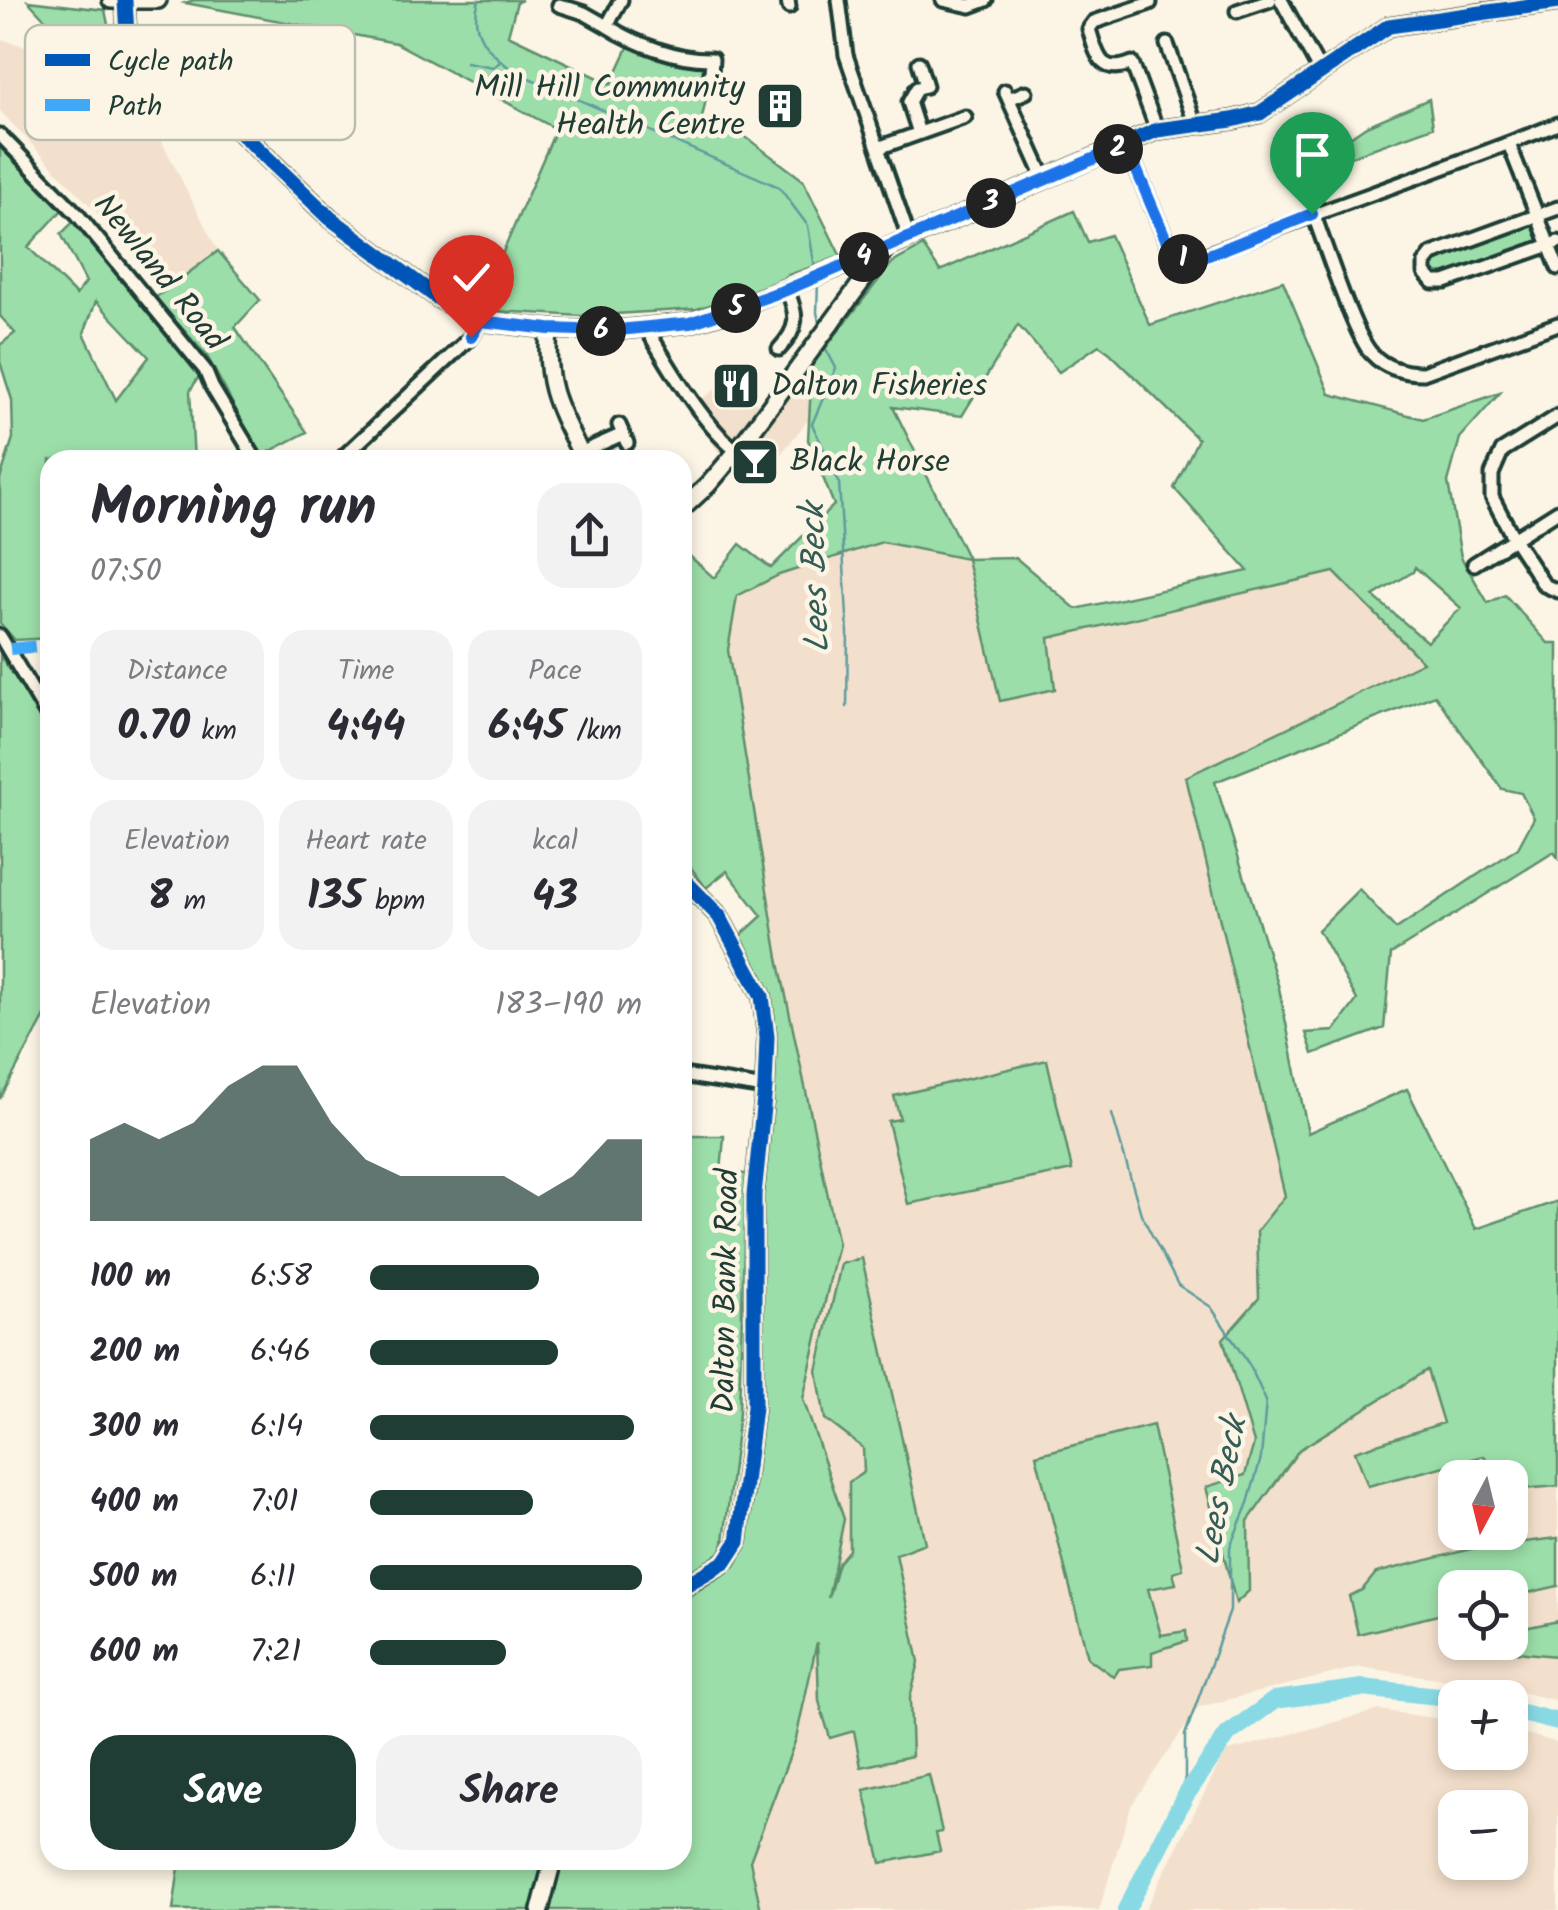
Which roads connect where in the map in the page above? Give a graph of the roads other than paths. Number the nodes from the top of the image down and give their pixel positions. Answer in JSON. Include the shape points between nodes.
{"nodes":[{"id":1,"x":112,"y":0,"type":"edge"},
{"id":2,"x":158,"y":0,"type":"edge"},
{"id":3,"x":620,"y":0,"type":"edge"},
{"id":4,"x":839,"y":0,"type":"edge"},
{"id":5,"x":942,"y":0,"type":"edge"},
{"id":6,"x":986,"y":0,"type":"edge"},
{"id":7,"x":1281,"y":0,"type":"edge"},
{"id":8,"x":125,"y":1,"type":"edge"},
{"id":9,"x":1558,"y":2,"type":"edge"},
{"id":10,"x":1150,"y":3,"type":"dead end"},
{"id":11,"x":1264,"y":5,"type":"edge"},
{"id":12,"x":559,"y":6,"type":"dead end"},
{"id":13,"x":1237,"y":10,"type":"dead end"},
{"id":14,"x":607,"y":26,"type":"junction"},
{"id":15,"x":1168,"y":44,"type":"dead end"},
{"id":16,"x":919,"y":63,"type":"dead end"},
{"id":17,"x":1320,"y":71,"type":"junction"},
{"id":18,"x":711,"y":73,"type":"dead end"},
{"id":19,"x":1026,"y":92,"type":"dead end"},
{"id":20,"x":964,"y":117,"type":"dead end"},
{"id":21,"x":1195,"y":123,"type":"junction"},
{"id":22,"x":1558,"y":124,"type":"edge"},
{"id":23,"x":1157,"y":130,"type":"junction"},
{"id":24,"x":919,"y":133,"type":"junction"},
{"id":25,"x":0,"y":135,"type":"edge"},
{"id":26,"x":247,"y":140,"type":"edge"},
{"id":27,"x":1509,"y":144,"type":"junction"},
{"id":28,"x":1126,"y":145,"type":"junction"},
{"id":29,"x":878,"y":148,"type":"junction"},
{"id":30,"x":1045,"y":180,"type":"junction"},
{"id":31,"x":1558,"y":208,"type":"edge"},
{"id":32,"x":1312,"y":214,"type":"junction"},
{"id":33,"x":1536,"y":215,"type":"junction"},
{"id":34,"x":910,"y":238,"type":"junction"},
{"id":35,"x":1554,"y":243,"type":"edge"},
{"id":36,"x":887,"y":248,"type":"junction"},
{"id":37,"x":836,"y":268,"type":"junction"},
{"id":38,"x":1558,"y":268,"type":"edge"},
{"id":39,"x":786,"y":290,"type":"junction"},
{"id":40,"x":854,"y":296,"type":"junction"},
{"id":41,"x":480,"y":321,"type":"junction"},
{"id":42,"x":1558,"y":324,"type":"edge"},
{"id":43,"x":549,"y":329,"type":"junction"},
{"id":44,"x":648,"y":329,"type":"junction"},
{"id":45,"x":780,"y":349,"type":"dead end"},
{"id":46,"x":1558,"y":416,"type":"edge"},
{"id":47,"x":623,"y":434,"type":"dead end"},
{"id":48,"x":250,"y":450,"type":"edge"},
{"id":49,"x":351,"y":450,"type":"edge"},
{"id":50,"x":579,"y":450,"type":"edge"},
{"id":51,"x":593,"y":450,"type":"edge"},
{"id":52,"x":737,"y":450,"type":"junction"},
{"id":53,"x":692,"y":500,"type":"edge"},
{"id":54,"x":1558,"y":512,"type":"edge"},
{"id":55,"x":1514,"y":539,"type":"junction"},
{"id":56,"x":1474,"y":564,"type":"dead end"},
{"id":57,"x":1558,"y":591,"type":"edge"},
{"id":58,"x":0,"y":636,"type":"edge"},
{"id":59,"x":40,"y":703,"type":"edge"},
{"id":60,"x":692,"y":888,"type":"edge"},
{"id":61,"x":692,"y":1077,"type":"edge"},
{"id":62,"x":766,"y":1088,"type":"junction"},
{"id":63,"x":692,"y":1582,"type":"edge"},
{"id":64,"x":550,"y":1870,"type":"edge"},
{"id":65,"x":540,"y":1910,"type":"edge"}],
"edges":[{"from":1,"to":8,"type":"street"},
{"from":2,"to":8,"type":"street"},
{"from":3,"to":14,"type":"street"},
{"from":4,"to":29,"type":"street","via":[[846,56]]},
{"from":5,"to":6,"type":"street","via":[[970,6]]},
{"from":7,"to":17,"type":"street"},
{"from":9,"to":17,"type":"street","via":[[1389,26]]},
{"from":10,"to":23,"type":"street","via":[[1097,14],[1090,29],[1108,67],[1132,63]]},
{"from":11,"to":13,"type":"street"},
{"from":12,"to":14,"type":"street"},
{"from":14,"to":18,"type":"street","via":[[668,52],[712,59]]},
{"from":15,"to":21,"type":"street"},
{"from":16,"to":24,"type":"street","via":[[926,86],[909,102]]},
{"from":17,"to":21,"type":"street","via":[[1260,113]]},
{"from":19,"to":30,"type":"street","via":[[1007,95]]},
{"from":20,"to":24,"type":"street"},
{"from":21,"to":23,"type":"street"},
{"from":22,"to":27,"type":"street"},
{"from":23,"to":28,"type":"street"},
{"from":24,"to":29,"type":"street"},
{"from":25,"to":48,"type":"street","name":"Newland Road","via":[[77,214],[205,370]]},
{"from":26,"to":41,"type":"street","via":[[330,218]]},
{"from":27,"to":32,"type":"street"},
{"from":27,"to":33,"type":"street"},
{"from":28,"to":30,"type":"street"},
{"from":28,"to":32,"type":"street","via":[[1179,258],[1196,260]]},
{"from":29,"to":34,"type":"street"},
{"from":30,"to":34,"type":"street"},
{"from":31,"to":33,"type":"street"},
{"from":32,"to":42,"type":"street","via":[[1366,348],[1387,366],[1423,373]]},
{"from":33,"to":35,"type":"street"},
{"from":33,"to":35,"type":"street","via":[[1432,254],[1425,273],[1432,282],[1446,282]]},
{"from":34,"to":36,"type":"street"},
{"from":35,"to":38,"type":"street"},
{"from":36,"to":37,"type":"street"},
{"from":36,"to":40,"type":"street"},
{"from":37,"to":39,"type":"street"},
{"from":37,"to":40,"type":"street"},
{"from":39,"to":44,"type":"street","via":[[690,323]]},
{"from":39,"to":45,"type":"street","via":[[796,324]]},
{"from":40,"to":52,"type":"street"},
{"from":41,"to":43,"type":"street"},
{"from":41,"to":49,"type":"street"},
{"from":43,"to":44,"type":"street"},
{"from":43,"to":50,"type":"street","via":[[551,392]]},
{"from":44,"to":52,"type":"street","via":[[723,441]]},
{"from":46,"to":55,"type":"street","via":[[1502,450],[1492,474],[1492,497]]},
{"from":47,"to":51,"type":"street"},
{"from":52,"to":53,"type":"street"},
{"from":54,"to":55,"type":"street"},
{"from":55,"to":56,"type":"street"},
{"from":55,"to":57,"type":"street","via":[[1544,585]]},
{"from":58,"to":59,"type":"street"},
{"from":60,"to":62,"type":"street","name":"Dalton Bank Road","via":[[719,916],[762,996]]},
{"from":61,"to":62,"type":"street"},
{"from":62,"to":63,"type":"street","name":"Dalton Bank Road","via":[[754,1196],[754,1407],[738,1542],[725,1562]]},
{"from":64,"to":65,"type":"street"}]}
